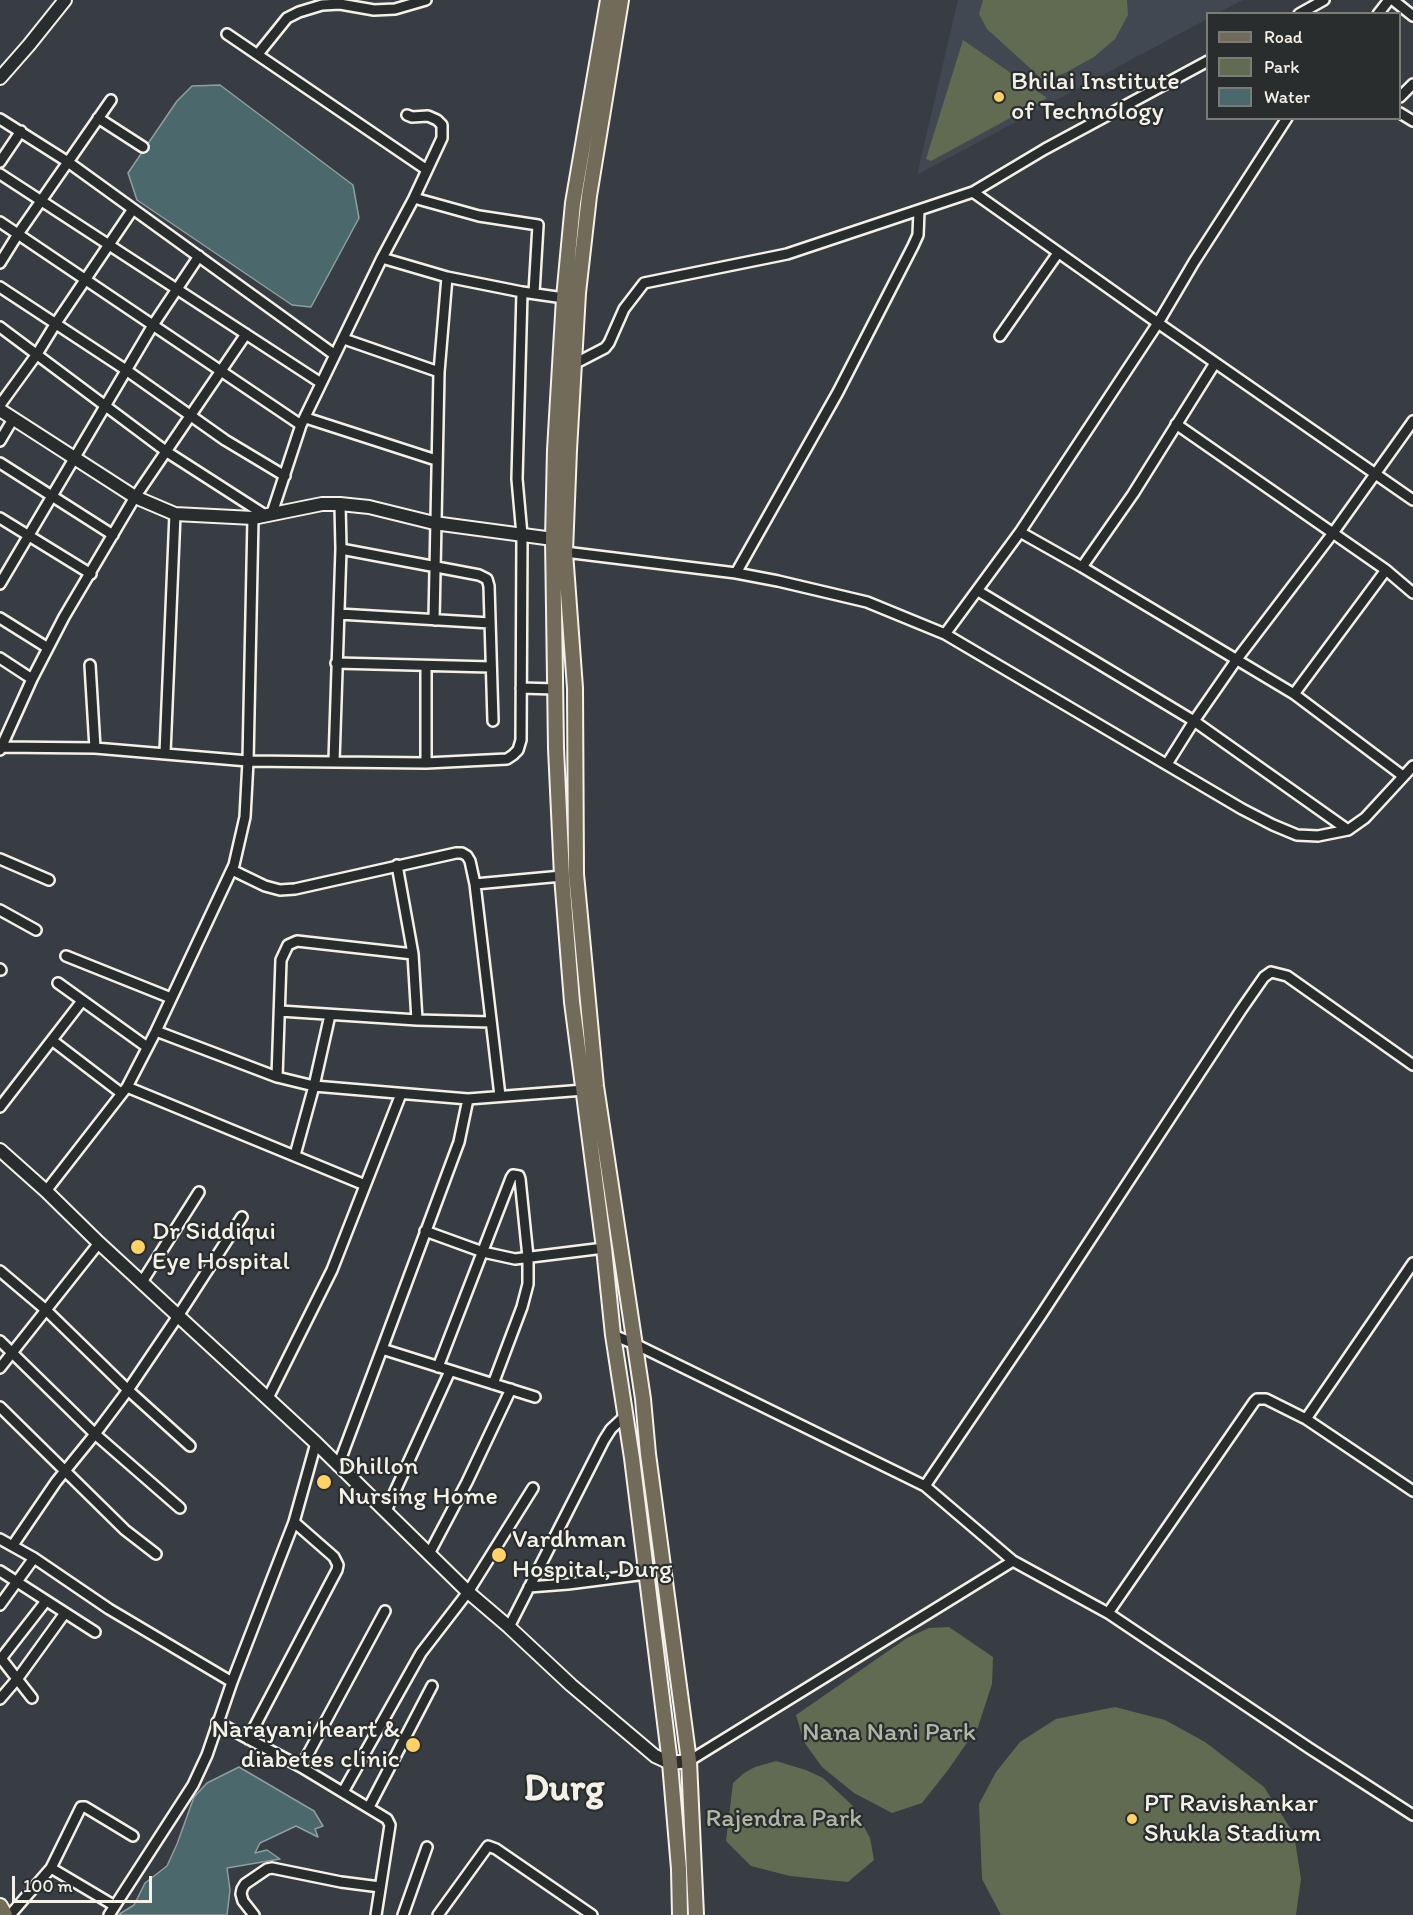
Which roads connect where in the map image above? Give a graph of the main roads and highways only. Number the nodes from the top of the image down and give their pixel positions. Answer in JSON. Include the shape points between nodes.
{"nodes":[{"id":1,"x":608,"y":0,"type":"edge"},
{"id":2,"x":621,"y":0,"type":"edge"},
{"id":3,"x":0,"y":1906,"type":"edge"},
{"id":4,"x":5,"y":1915,"type":"edge"},
{"id":5,"x":680,"y":1915,"type":"edge"},
{"id":6,"x":696,"y":1915,"type":"edge"}],
"edges":[{"from":1,"to":5,"type":"main road","via":[[573,203],[555,450],[555,689],[562,876],[572,1002],[670,1763]]},
{"from":2,"to":6,"type":"main road","via":[[589,196],[574,364],[565,552],[575,688],[576,874],[596,1086],[643,1399],[689,1761]]},
{"from":3,"to":4,"type":"main road"}]}
